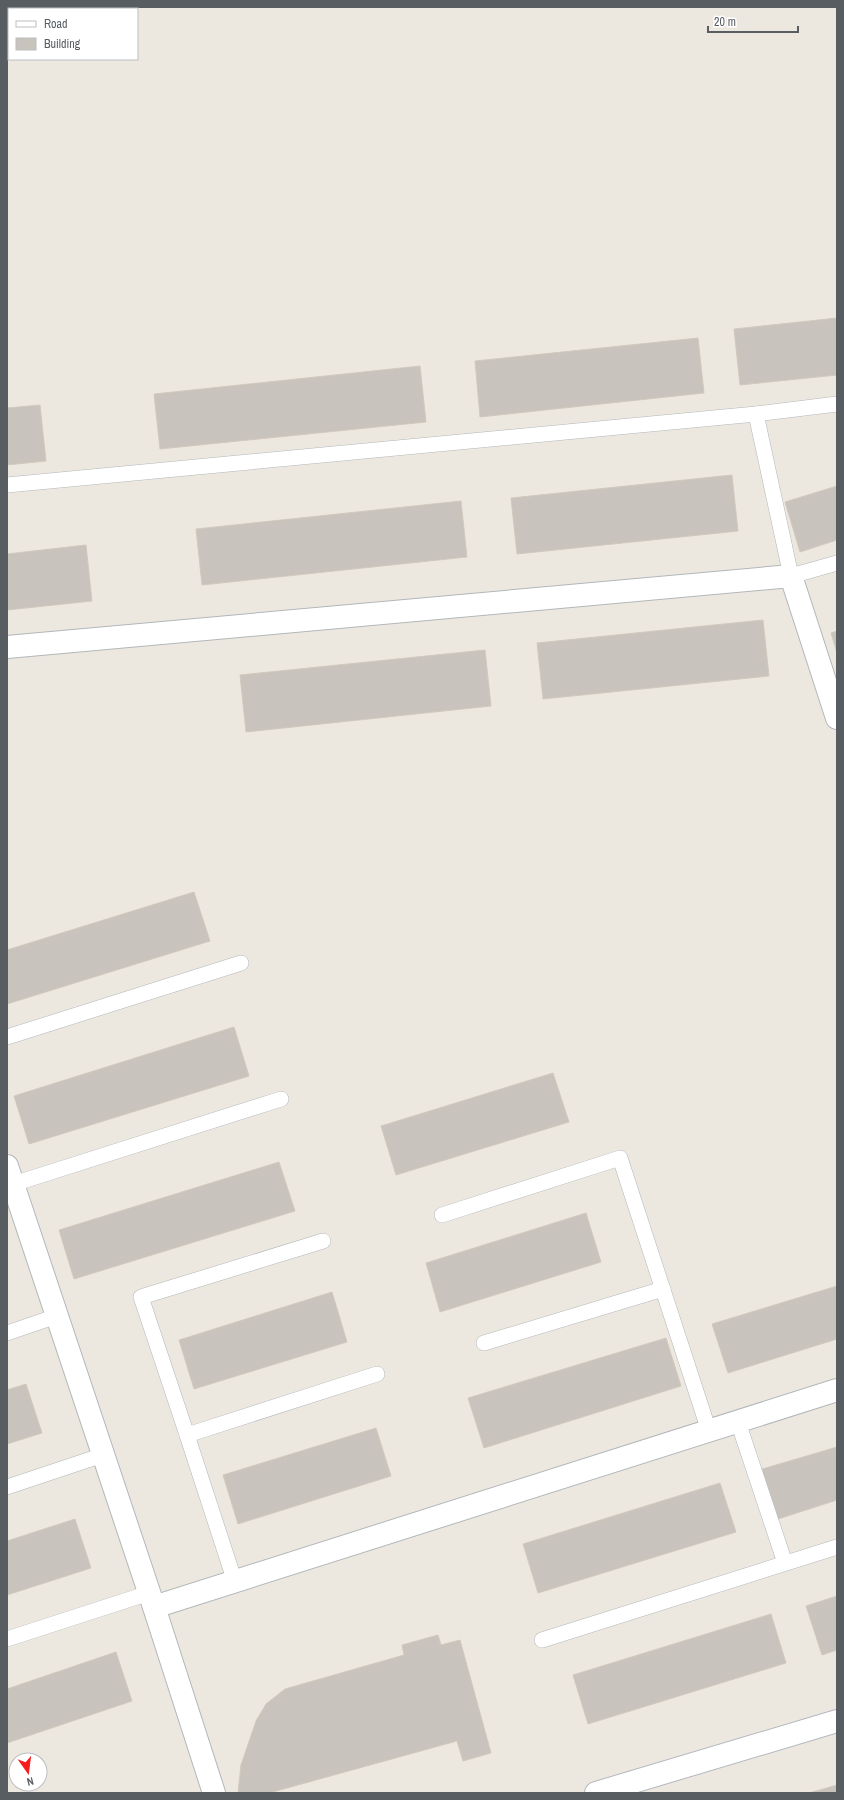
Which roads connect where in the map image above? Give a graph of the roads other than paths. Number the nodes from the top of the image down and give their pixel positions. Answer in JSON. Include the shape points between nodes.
{"nodes":[{"id":1,"x":837,"y":404,"type":"edge"},
{"id":2,"x":756,"y":414,"type":"junction"},
{"id":3,"x":7,"y":485,"type":"edge"},
{"id":4,"x":837,"y":563,"type":"edge"},
{"id":5,"x":791,"y":576,"type":"junction"},
{"id":6,"x":7,"y":647,"type":"edge"},
{"id":7,"x":837,"y":718,"type":"edge"},
{"id":8,"x":241,"y":963,"type":"dead end"},
{"id":9,"x":7,"y":1036,"type":"edge"},
{"id":10,"x":281,"y":1099,"type":"dead end"},
{"id":11,"x":9,"y":1179,"type":"edge"},
{"id":12,"x":442,"y":1215,"type":"dead end"},
{"id":13,"x":323,"y":1241,"type":"dead end"},
{"id":14,"x":663,"y":1289,"type":"junction"},
{"id":15,"x":57,"y":1316,"type":"junction"},
{"id":16,"x":7,"y":1333,"type":"edge"},
{"id":17,"x":484,"y":1343,"type":"dead end"},
{"id":18,"x":378,"y":1374,"type":"dead end"},
{"id":19,"x":837,"y":1390,"type":"edge"},
{"id":20,"x":738,"y":1422,"type":"junction"},
{"id":21,"x":709,"y":1431,"type":"junction"},
{"id":22,"x":187,"y":1435,"type":"junction"},
{"id":23,"x":103,"y":1455,"type":"junction"},
{"id":24,"x":7,"y":1487,"type":"edge"},
{"id":25,"x":837,"y":1547,"type":"edge"},
{"id":26,"x":786,"y":1563,"type":"junction"},
{"id":27,"x":235,"y":1582,"type":"junction"},
{"id":28,"x":152,"y":1600,"type":"junction"},
{"id":29,"x":7,"y":1639,"type":"edge"},
{"id":30,"x":542,"y":1640,"type":"dead end"},
{"id":31,"x":837,"y":1721,"type":"edge"},
{"id":32,"x":214,"y":1793,"type":"edge"},
{"id":33,"x":596,"y":1793,"type":"edge"}],
"edges":[{"from":1,"to":2,"type":"lane"},
{"from":2,"to":3,"type":"lane"},
{"from":2,"to":5,"type":"lane"},
{"from":4,"to":5,"type":"lane"},
{"from":5,"to":6,"type":"street"},
{"from":5,"to":7,"type":"street"},
{"from":8,"to":9,"type":"lane"},
{"from":10,"to":11,"type":"lane"},
{"from":11,"to":15,"type":"street"},
{"from":12,"to":14,"type":"lane","via":[[620,1158]]},
{"from":13,"to":22,"type":"lane","via":[[141,1297]]},
{"from":14,"to":17,"type":"lane"},
{"from":14,"to":21,"type":"lane"},
{"from":15,"to":16,"type":"lane"},
{"from":15,"to":23,"type":"street"},
{"from":18,"to":22,"type":"lane"},
{"from":19,"to":20,"type":"street"},
{"from":20,"to":21,"type":"street"},
{"from":20,"to":26,"type":"lane"},
{"from":21,"to":27,"type":"street"},
{"from":22,"to":27,"type":"lane"},
{"from":23,"to":24,"type":"lane"},
{"from":23,"to":28,"type":"street"},
{"from":25,"to":26,"type":"lane"},
{"from":26,"to":30,"type":"lane"},
{"from":27,"to":28,"type":"street"},
{"from":28,"to":29,"type":"lane"},
{"from":28,"to":32,"type":"street"},
{"from":31,"to":33,"type":"street"}]}
